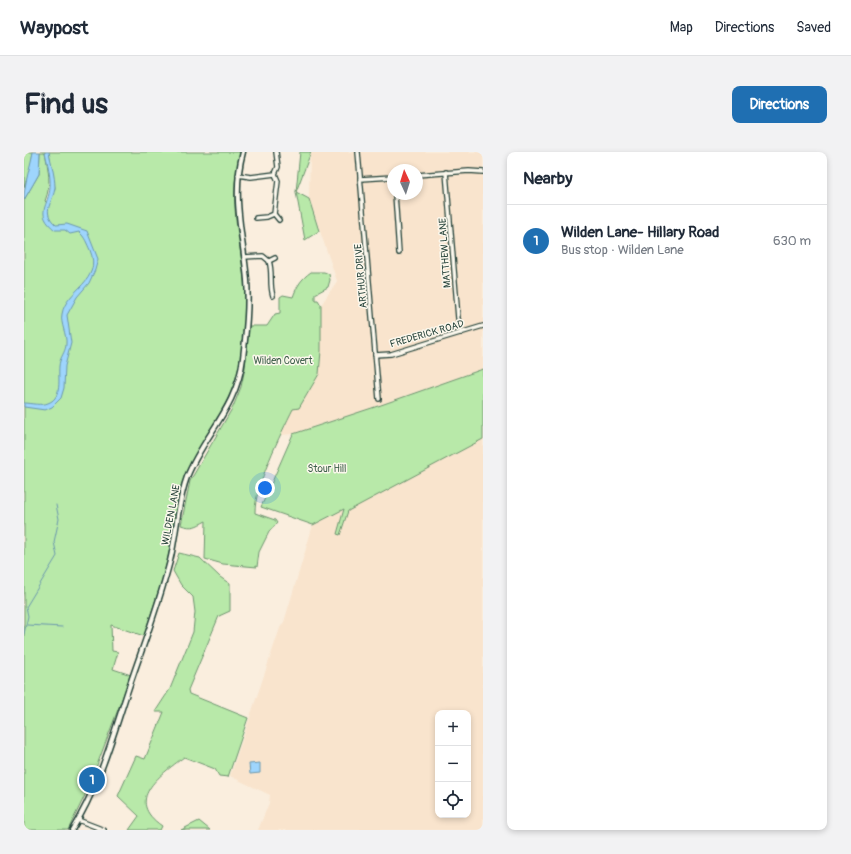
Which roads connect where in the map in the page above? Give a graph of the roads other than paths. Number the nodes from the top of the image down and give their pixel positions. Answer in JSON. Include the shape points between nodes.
{"nodes":[{"id":1,"x":243,"y":152,"type":"edge"},
{"id":2,"x":276,"y":152,"type":"edge"},
{"id":3,"x":358,"y":152,"type":"edge"},
{"id":4,"x":446,"y":172,"type":"junction"},
{"id":5,"x":483,"y":172,"type":"edge"},
{"id":6,"x":275,"y":174,"type":"junction"},
{"id":7,"x":423,"y":174,"type":"edge"},
{"id":8,"x":238,"y":175,"type":"junction"},
{"id":9,"x":387,"y":177,"type":"edge"},
{"id":10,"x":360,"y":179,"type":"junction"},
{"id":11,"x":395,"y":200,"type":"edge"},
{"id":12,"x":274,"y":214,"type":"junction"},
{"id":13,"x":256,"y":218,"type":"dead end"},
{"id":14,"x":279,"y":220,"type":"dead end"},
{"id":15,"x":399,"y":253,"type":"dead end"},
{"id":16,"x":244,"y":257,"type":"junction"},
{"id":17,"x":276,"y":258,"type":"dead end"},
{"id":18,"x":269,"y":261,"type":"junction"},
{"id":19,"x":273,"y":296,"type":"dead end"},
{"id":20,"x":483,"y":326,"type":"edge"},
{"id":21,"x":461,"y":332,"type":"junction"},
{"id":22,"x":375,"y":355,"type":"junction"},
{"id":23,"x":379,"y":399,"type":"dead end"},
{"id":24,"x":78,"y":820,"type":"junction"},
{"id":25,"x":72,"y":830,"type":"edge"},
{"id":26,"x":104,"y":830,"type":"edge"}],
"edges":[{"from":1,"to":8,"type":"street","name":"WILDEN LANE"},
{"from":2,"to":6,"type":"street","via":[[278,167]]},
{"from":3,"to":10,"type":"street","name":"ARTHUR DRIVE"},
{"from":4,"to":5,"type":"street"},
{"from":4,"to":7,"type":"street"},
{"from":4,"to":21,"type":"street","name":"MATTHEW LANE"},
{"from":6,"to":8,"type":"street"},
{"from":6,"to":12,"type":"street","via":[[278,181]]},
{"from":8,"to":16,"type":"street","name":"WILDEN LANE","via":[[237,198]]},
{"from":9,"to":10,"type":"street"},
{"from":10,"to":22,"type":"street","name":"ARTHUR DRIVE"},
{"from":11,"to":15,"type":"street"},
{"from":12,"to":13,"type":"street"},
{"from":12,"to":14,"type":"street"},
{"from":16,"to":18,"type":"street","via":[[263,256]]},
{"from":16,"to":24,"type":"street","name":"WILDEN LANE","via":[[248,312],[239,381],[224,416],[187,477],[168,567],[115,730],[88,801]]},
{"from":17,"to":18,"type":"street"},
{"from":18,"to":19,"type":"street"},
{"from":20,"to":21,"type":"street","name":"FREDERICK ROAD"},
{"from":21,"to":22,"type":"street","name":"FREDERICK ROAD","via":[[390,354]]},
{"from":22,"to":23,"type":"street","name":"ARTHUR DRIVE"},
{"from":24,"to":25,"type":"street","name":"WILDEN LANE"},
{"from":24,"to":26,"type":"street"}]}
